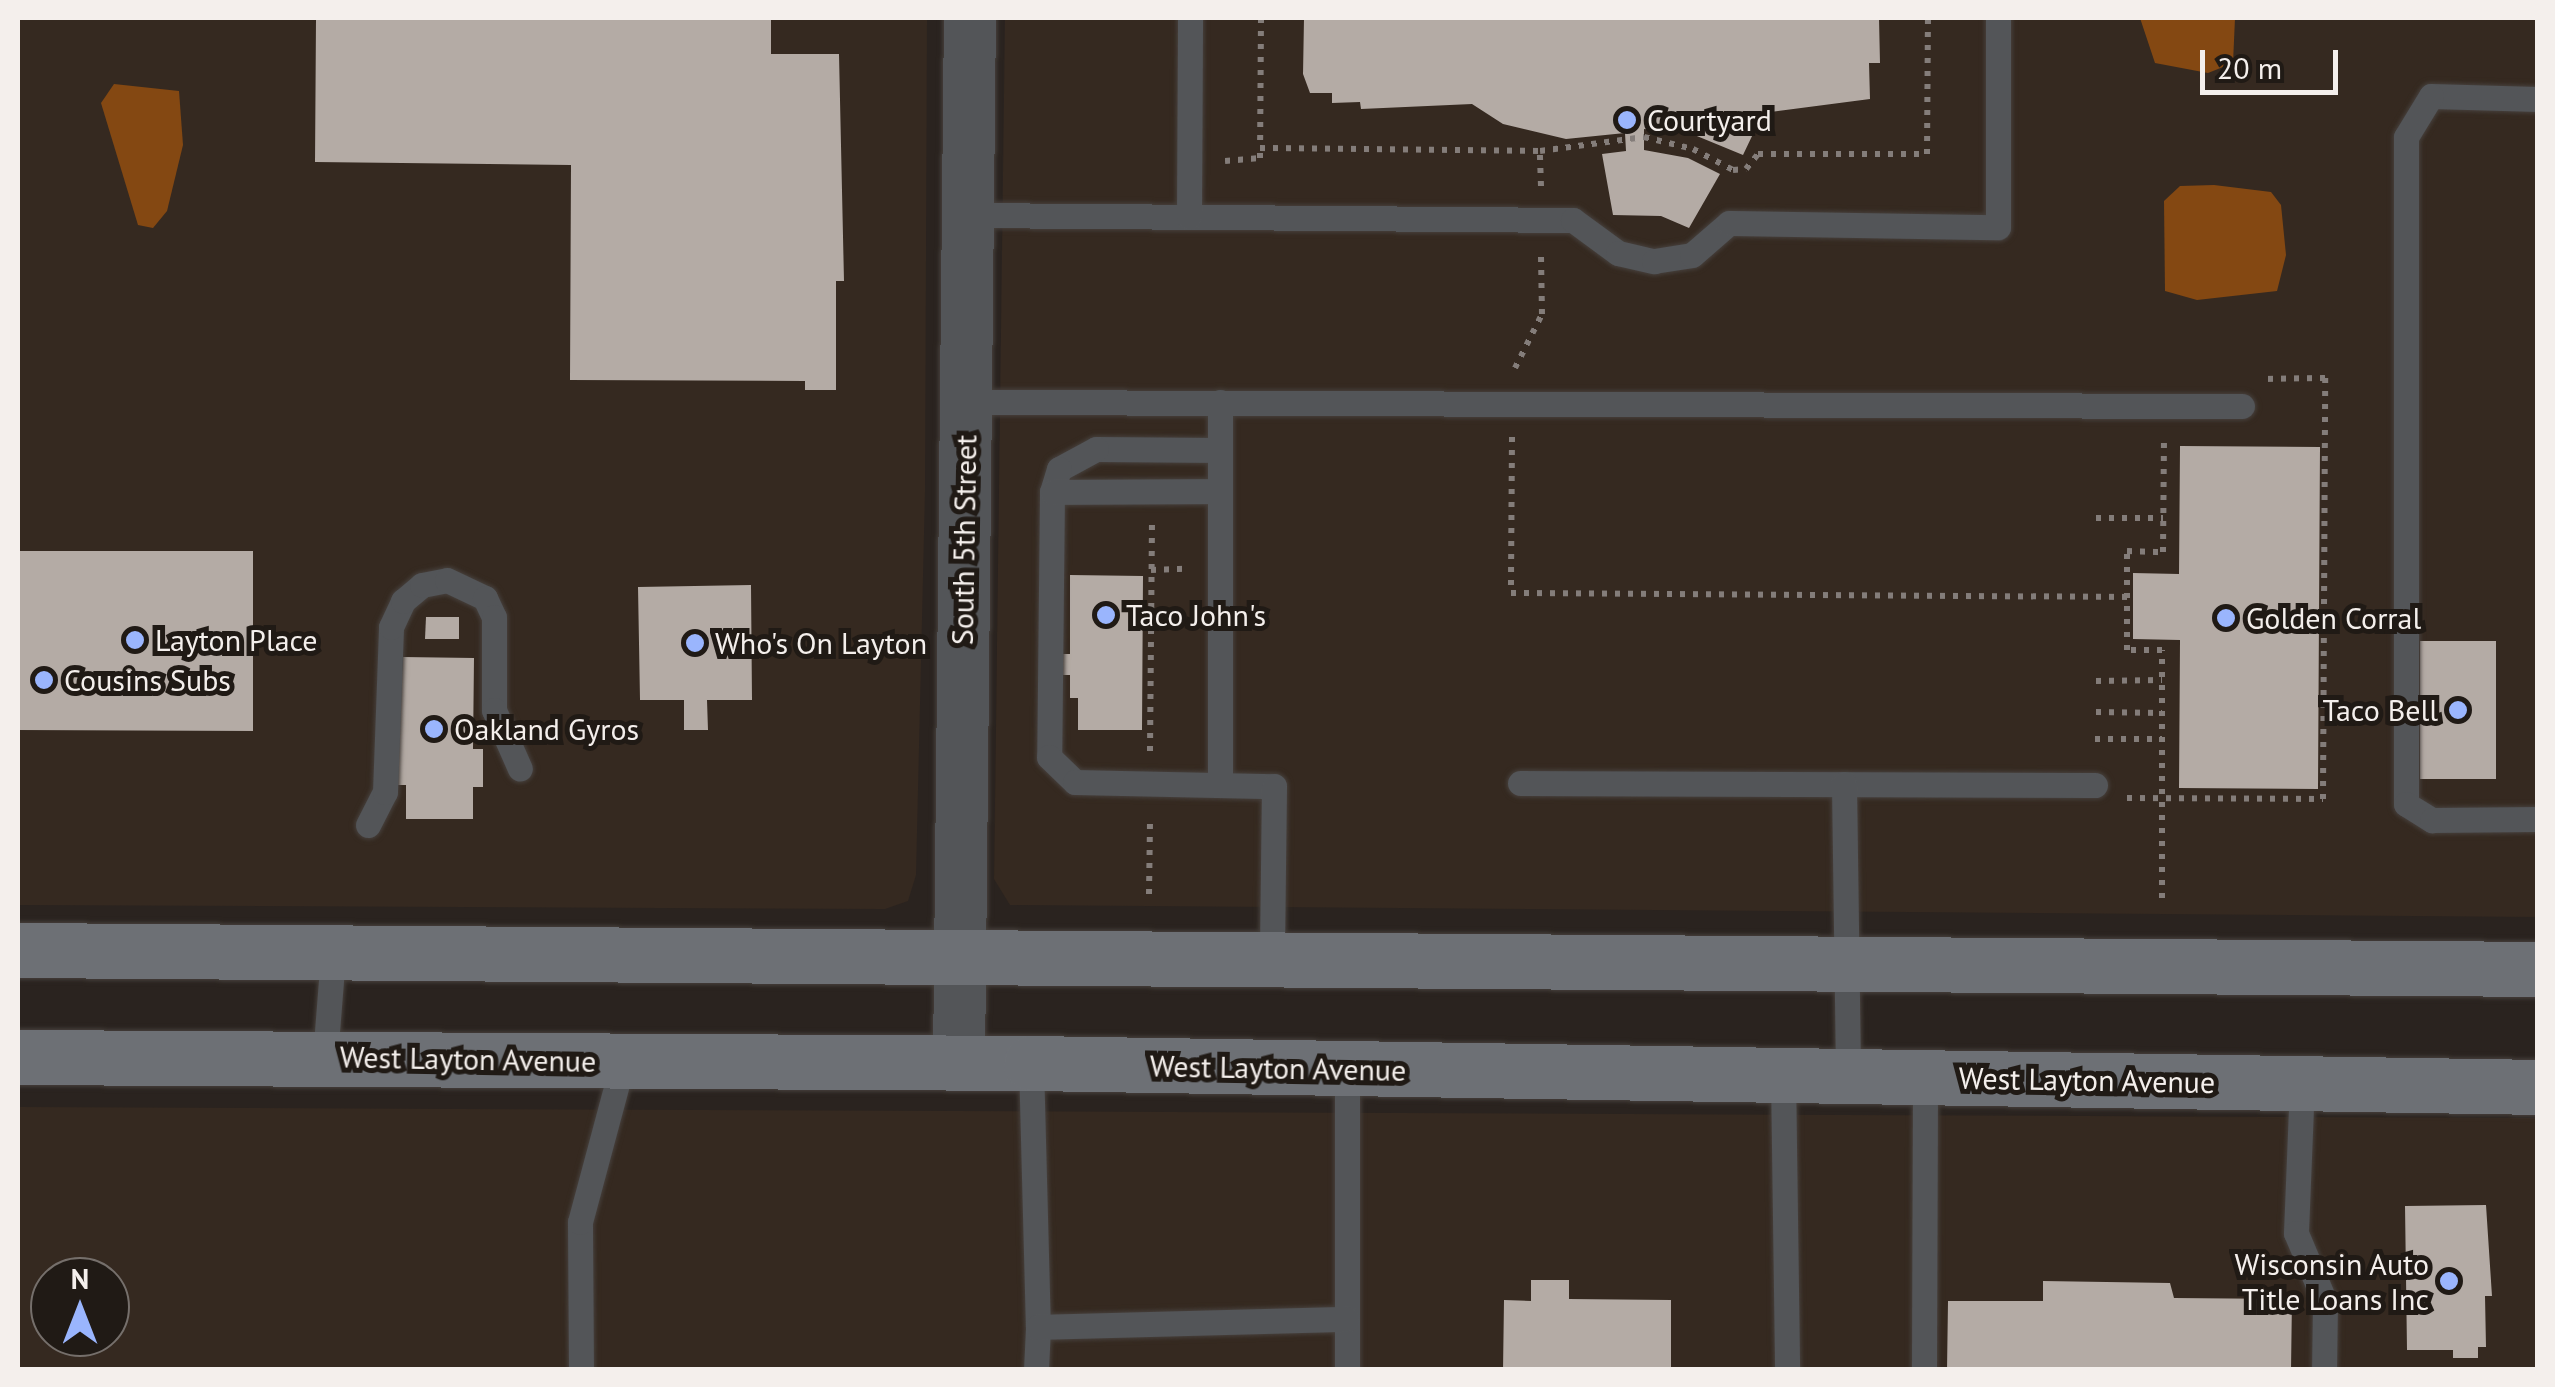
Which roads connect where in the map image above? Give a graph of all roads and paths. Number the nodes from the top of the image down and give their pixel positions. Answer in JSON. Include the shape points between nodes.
{"nodes":[{"id":1,"x":970,"y":18,"type":"edge"},
{"id":2,"x":1190,"y":18,"type":"edge"},
{"id":3,"x":1261,"y":18,"type":"edge"},
{"id":4,"x":1928,"y":18,"type":"edge"},
{"id":5,"x":1998,"y":18,"type":"edge"},
{"id":6,"x":2538,"y":98,"type":"edge"},
{"id":7,"x":1260,"y":148,"type":"junction"},
{"id":8,"x":1540,"y":151,"type":"junction"},
{"id":9,"x":1189,"y":168,"type":"junction"},
{"id":10,"x":968,"y":215,"type":"junction"},
{"id":11,"x":1189,"y":217,"type":"junction"},
{"id":12,"x":1541,"y":220,"type":"junction"},
{"id":13,"x":1514,"y":377,"type":"dead end"},
{"id":14,"x":965,"y":402,"type":"junction"},
{"id":15,"x":1220,"y":402,"type":"junction"},
{"id":16,"x":2164,"y":406,"type":"junction"},
{"id":17,"x":2242,"y":406,"type":"joint"},
{"id":18,"x":1512,"y":432,"type":"dead end"},
{"id":19,"x":1220,"y":450,"type":"junction"},
{"id":20,"x":1152,"y":491,"type":"junction"},
{"id":21,"x":1220,"y":491,"type":"junction"},
{"id":22,"x":1052,"y":492,"type":"junction"},
{"id":23,"x":2096,"y":518,"type":"dead end"},
{"id":24,"x":2163,"y":518,"type":"junction"},
{"id":25,"x":2130,"y":598,"type":"junction"},
{"id":26,"x":2162,"y":680,"type":"junction"},
{"id":27,"x":2096,"y":681,"type":"dead end"},
{"id":28,"x":2096,"y":712,"type":"dead end"},
{"id":29,"x":2162,"y":712,"type":"junction"},
{"id":30,"x":2095,"y":739,"type":"dead end"},
{"id":31,"x":2162,"y":740,"type":"junction"},
{"id":32,"x":1150,"y":751,"type":"dead end"},
{"id":33,"x":520,"y":770,"type":"dead end"},
{"id":34,"x":1520,"y":783,"type":"dead end"},
{"id":35,"x":1844,"y":784,"type":"junction"},
{"id":36,"x":1220,"y":785,"type":"junction"},
{"id":37,"x":2095,"y":785,"type":"joint"},
{"id":38,"x":2162,"y":798,"type":"junction"},
{"id":39,"x":1150,"y":808,"type":"dead end"},
{"id":40,"x":2538,"y":819,"type":"edge"},
{"id":41,"x":368,"y":825,"type":"dead end"},
{"id":42,"x":1149,"y":894,"type":"dead end"},
{"id":43,"x":2162,"y":898,"type":"dead end"},
{"id":44,"x":18,"y":950,"type":"edge"},
{"id":45,"x":333,"y":956,"type":"junction"},
{"id":46,"x":960,"y":958,"type":"junction"},
{"id":47,"x":1272,"y":960,"type":"junction"},
{"id":48,"x":1847,"y":964,"type":"junction"},
{"id":49,"x":2538,"y":969,"type":"edge"},
{"id":50,"x":18,"y":1057,"type":"edge"},
{"id":51,"x":325,"y":1057,"type":"junction"},
{"id":52,"x":623,"y":1061,"type":"junction"},
{"id":53,"x":959,"y":1062,"type":"junction"},
{"id":54,"x":1032,"y":1062,"type":"junction"},
{"id":55,"x":1346,"y":1070,"type":"junction"},
{"id":56,"x":1784,"y":1074,"type":"junction"},
{"id":57,"x":1848,"y":1076,"type":"junction"},
{"id":58,"x":1925,"y":1078,"type":"junction"},
{"id":59,"x":2302,"y":1083,"type":"junction"},
{"id":60,"x":2538,"y":1087,"type":"edge"},
{"id":61,"x":1347,"y":1319,"type":"junction"},
{"id":62,"x":1038,"y":1328,"type":"junction"},
{"id":63,"x":581,"y":1370,"type":"edge"},
{"id":64,"x":1036,"y":1370,"type":"edge"},
{"id":65,"x":1347,"y":1370,"type":"edge"},
{"id":66,"x":1787,"y":1370,"type":"edge"},
{"id":67,"x":1924,"y":1370,"type":"edge"},
{"id":68,"x":2324,"y":1370,"type":"edge"}],
"edges":[{"from":1,"to":10,"type":"street","name":"South 5th Street"},
{"from":2,"to":9,"type":"lane"},
{"from":3,"to":7,"type":"path"},
{"from":4,"to":8,"type":"path","via":[[1926,154],[1758,154],[1746,169],[1733,170],[1693,148],[1644,137]]},
{"from":5,"to":12,"type":"lane","via":[[1998,227],[1729,223],[1692,255],[1654,260],[1618,253],[1572,220]]},
{"from":6,"to":40,"type":"lane","via":[[2430,96],[2406,137],[2406,804],[2432,820]]},
{"from":7,"to":8,"type":"path"},
{"from":7,"to":9,"type":"path","via":[[1260,158]]},
{"from":8,"to":12,"type":"path"},
{"from":9,"to":11,"type":"lane"},
{"from":10,"to":11,"type":"lane"},
{"from":10,"to":14,"type":"street","name":"South 5th Street"},
{"from":11,"to":12,"type":"lane"},
{"from":12,"to":13,"type":"path","via":[[1542,314],[1516,356]]},
{"from":14,"to":15,"type":"lane"},
{"from":14,"to":46,"type":"street","name":"South 5th Street"},
{"from":15,"to":16,"type":"lane"},
{"from":15,"to":19,"type":"lane"},
{"from":16,"to":17,"type":"lane"},
{"from":16,"to":24,"type":"path"},
{"from":17,"to":38,"type":"path","via":[[2250,379],[2324,378],[2323,798]]},
{"from":18,"to":25,"type":"path","via":[[1510,593]]},
{"from":19,"to":21,"type":"lane"},
{"from":19,"to":22,"type":"lane","via":[[1096,448],[1059,469]]},
{"from":20,"to":21,"type":"lane"},
{"from":20,"to":22,"type":"lane"},
{"from":20,"to":32,"type":"path"},
{"from":21,"to":36,"type":"lane"},
{"from":22,"to":36,"type":"lane","via":[[1049,757],[1075,782]]},
{"from":23,"to":24,"type":"path"},
{"from":24,"to":25,"type":"path","via":[[2163,552],[2127,552]]},
{"from":25,"to":26,"type":"path","via":[[2127,650],[2162,650]]},
{"from":26,"to":27,"type":"path"},
{"from":26,"to":29,"type":"path"},
{"from":28,"to":29,"type":"path"},
{"from":29,"to":31,"type":"path"},
{"from":30,"to":31,"type":"path"},
{"from":31,"to":38,"type":"path"},
{"from":33,"to":41,"type":"lane","via":[[494,710],[494,618],[485,598],[447,580],[422,585],[404,600],[391,627],[385,792]]},
{"from":34,"to":35,"type":"lane"},
{"from":35,"to":37,"type":"lane"},
{"from":35,"to":48,"type":"lane"},
{"from":36,"to":47,"type":"lane","via":[[1274,786]]},
{"from":37,"to":38,"type":"path","via":[[2122,798]]},
{"from":38,"to":43,"type":"path"},
{"from":39,"to":42,"type":"path"},
{"from":44,"to":45,"type":"main road"},
{"from":45,"to":46,"type":"main road"},
{"from":45,"to":51,"type":"lane"},
{"from":46,"to":47,"type":"main road"},
{"from":46,"to":53,"type":"street","name":"South 5th Street"},
{"from":47,"to":48,"type":"main road"},
{"from":48,"to":49,"type":"main road"},
{"from":48,"to":57,"type":"lane"},
{"from":50,"to":51,"type":"main road","name":"West Layton Avenue"},
{"from":51,"to":52,"type":"main road","name":"West Layton Avenue"},
{"from":52,"to":53,"type":"main road","name":"West Layton Avenue"},
{"from":52,"to":63,"type":"lane","via":[[580,1222]]},
{"from":53,"to":54,"type":"main road","name":"West Layton Avenue"},
{"from":54,"to":55,"type":"main road","name":"West Layton Avenue"},
{"from":54,"to":62,"type":"lane"},
{"from":55,"to":56,"type":"main road","name":"West Layton Avenue"},
{"from":55,"to":61,"type":"lane"},
{"from":56,"to":57,"type":"main road","name":"West Layton Avenue"},
{"from":56,"to":66,"type":"lane"},
{"from":57,"to":58,"type":"main road","name":"West Layton Avenue"},
{"from":58,"to":59,"type":"main road","name":"West Layton Avenue"},
{"from":58,"to":67,"type":"lane"},
{"from":59,"to":60,"type":"main road","name":"West Layton Avenue"},
{"from":59,"to":68,"type":"lane","via":[[2296,1233],[2325,1302]]},
{"from":61,"to":62,"type":"lane"},
{"from":61,"to":65,"type":"lane"},
{"from":62,"to":64,"type":"lane"}]}
